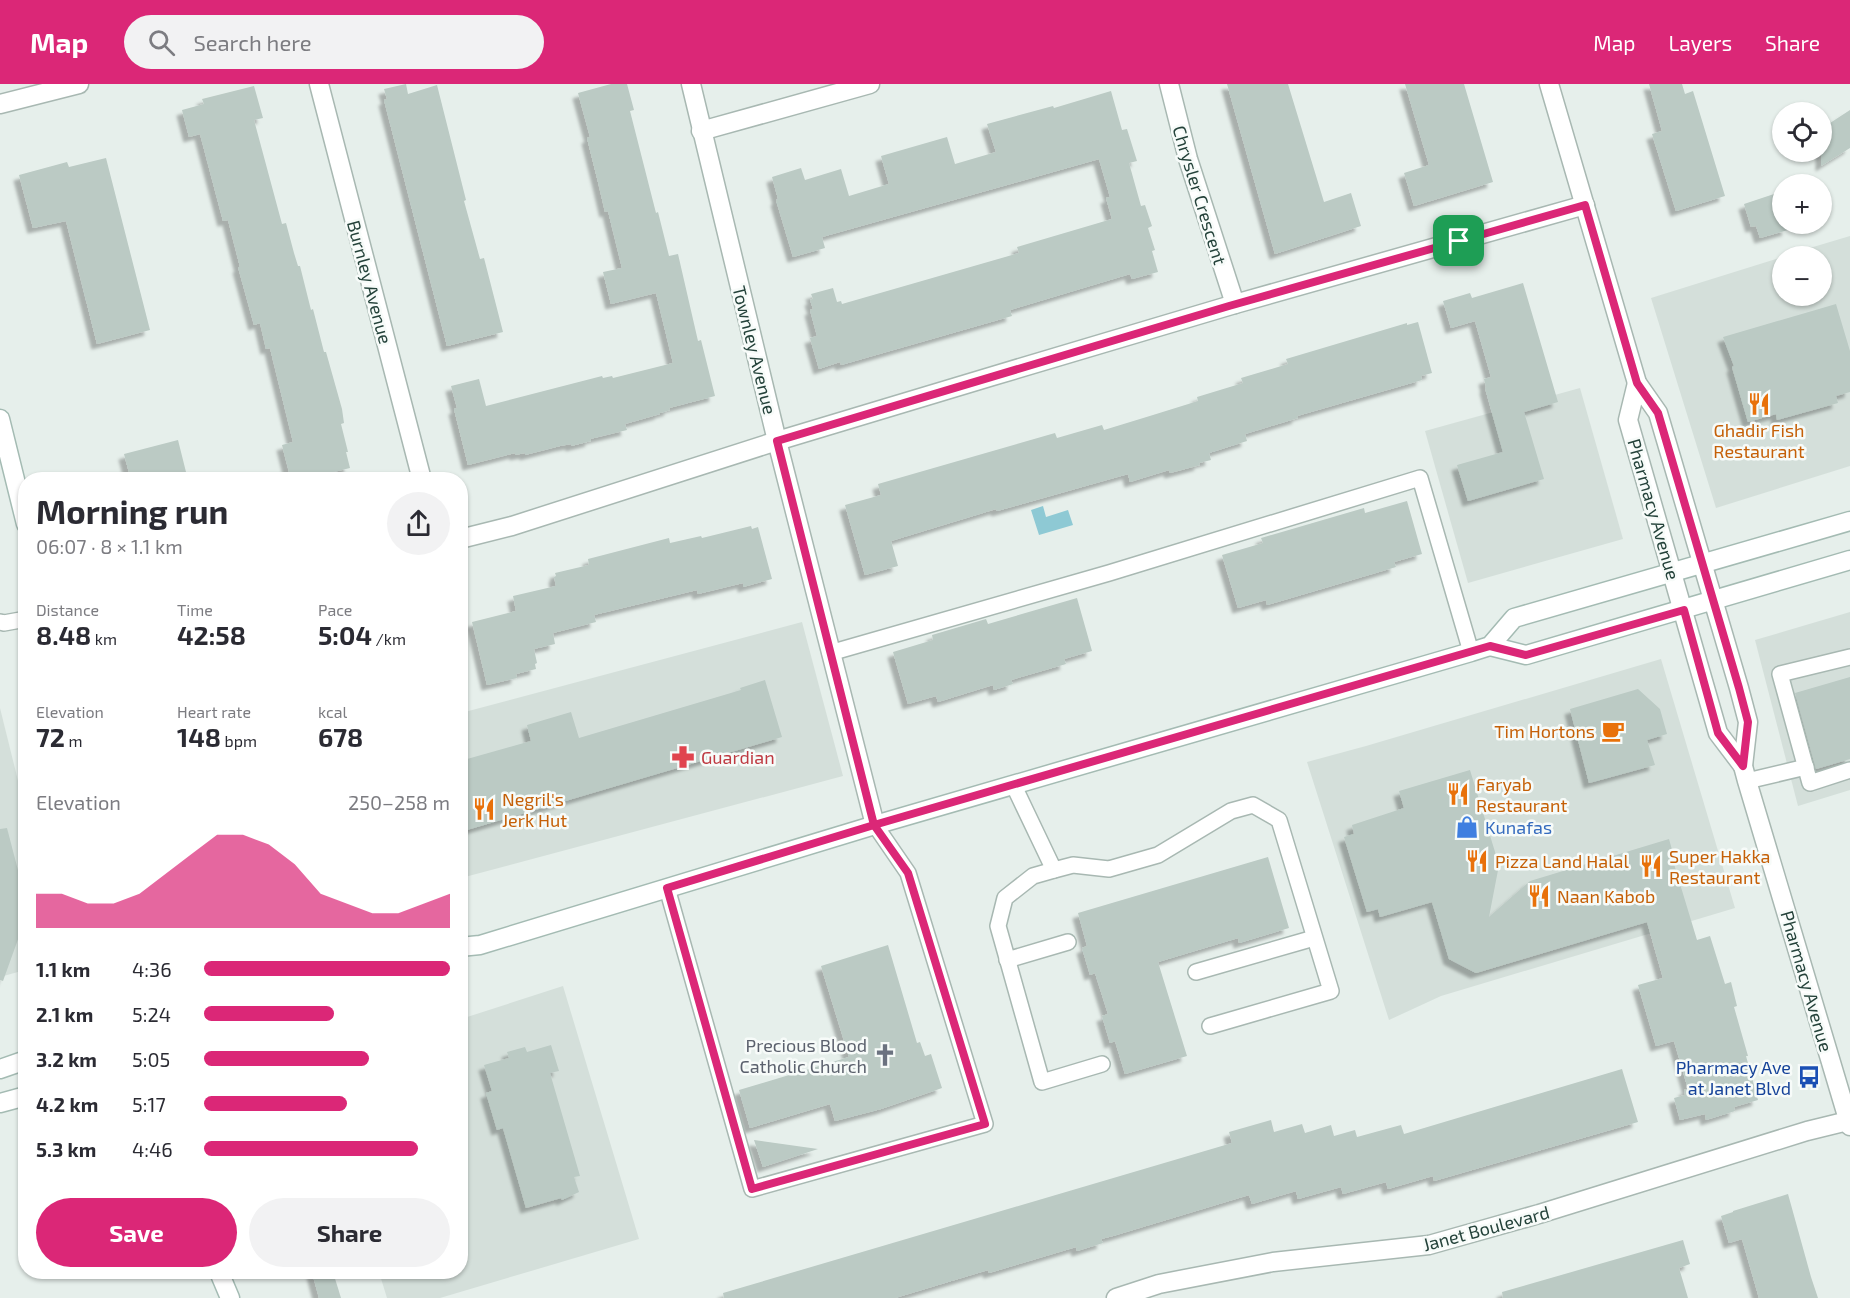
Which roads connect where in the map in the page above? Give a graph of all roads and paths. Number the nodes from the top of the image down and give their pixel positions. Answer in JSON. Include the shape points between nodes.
{"nodes":[{"id":1,"x":79,"y":84,"type":"edge"},
{"id":2,"x":319,"y":84,"type":"edge"},
{"id":3,"x":691,"y":84,"type":"edge"},
{"id":4,"x":870,"y":84,"type":"edge"},
{"id":5,"x":1169,"y":84,"type":"edge"},
{"id":6,"x":1549,"y":84,"type":"edge"},
{"id":7,"x":0,"y":104,"type":"edge"},
{"id":8,"x":701,"y":131,"type":"junction"},
{"id":9,"x":1585,"y":205,"type":"junction"},
{"id":10,"x":1235,"y":304,"type":"junction"},
{"id":11,"x":1637,"y":383,"type":"junction"},
{"id":12,"x":0,"y":419,"type":"edge"},
{"id":13,"x":777,"y":441,"type":"junction"},
{"id":14,"x":421,"y":472,"type":"edge"},
{"id":15,"x":18,"y":492,"type":"edge"},
{"id":16,"x":1850,"y":521,"type":"edge"},
{"id":17,"x":468,"y":537,"type":"edge"},
{"id":18,"x":1850,"y":560,"type":"edge"},
{"id":19,"x":1703,"y":562,"type":"junction"},
{"id":20,"x":1673,"y":573,"type":"junction"},
{"id":21,"x":1714,"y":599,"type":"junction"},
{"id":22,"x":1684,"y":610,"type":"junction"},
{"id":23,"x":18,"y":621,"type":"edge"},
{"id":24,"x":1,"y":626,"type":"edge"},
{"id":25,"x":1490,"y":646,"type":"junction"},
{"id":26,"x":1471,"y":652,"type":"junction"},
{"id":27,"x":830,"y":653,"type":"junction"},
{"id":28,"x":1850,"y":657,"type":"edge"},
{"id":29,"x":1806,"y":767,"type":"junction"},
{"id":30,"x":1850,"y":770,"type":"edge"},
{"id":31,"x":1745,"y":774,"type":"junction"},
{"id":32,"x":1012,"y":784,"type":"junction"},
{"id":33,"x":874,"y":825,"type":"junction"},
{"id":34,"x":1054,"y":870,"type":"junction"},
{"id":35,"x":667,"y":888,"type":"junction"},
{"id":36,"x":1314,"y":938,"type":"junction"},
{"id":37,"x":1068,"y":942,"type":"dead end"},
{"id":38,"x":480,"y":945,"type":"junction"},
{"id":39,"x":468,"y":946,"type":"edge"},
{"id":40,"x":468,"y":952,"type":"edge"},
{"id":41,"x":1007,"y":960,"type":"junction"},
{"id":42,"x":1196,"y":972,"type":"dead end"},
{"id":43,"x":1210,"y":1026,"type":"dead end"},
{"id":44,"x":18,"y":1063,"type":"edge"},
{"id":45,"x":1102,"y":1064,"type":"dead end"},
{"id":46,"x":0,"y":1069,"type":"edge"},
{"id":47,"x":18,"y":1098,"type":"edge"},
{"id":48,"x":0,"y":1103,"type":"edge"},
{"id":49,"x":1849,"y":1124,"type":"edge"},
{"id":50,"x":1116,"y":1298,"type":"edge"}],
"edges":[{"from":1,"to":7,"type":"street"},
{"from":2,"to":14,"type":"street","name":"Burnley Avenue"},
{"from":3,"to":8,"type":"street","name":"Townley Avenue"},
{"from":4,"to":8,"type":"street"},
{"from":5,"to":10,"type":"street","name":"Chrysler Crescent","via":[[1188,159]]},
{"from":6,"to":9,"type":"street","name":"Pharmacy Avenue"},
{"from":8,"to":13,"type":"street","name":"Townley Avenue"},
{"from":9,"to":10,"type":"street"},
{"from":9,"to":11,"type":"street","name":"Pharmacy Avenue"},
{"from":10,"to":13,"type":"street"},
{"from":11,"to":19,"type":"street","name":"Pharmacy Avenue","via":[[1658,413]]},
{"from":11,"to":20,"type":"street","name":"Pharmacy Avenue","via":[[1628,420]]},
{"from":12,"to":15,"type":"street"},
{"from":13,"to":17,"type":"street"},
{"from":13,"to":27,"type":"street","name":"Townley Avenue"},
{"from":16,"to":19,"type":"street"},
{"from":18,"to":21,"type":"street"},
{"from":19,"to":20,"type":"street"},
{"from":19,"to":21,"type":"street","name":"Pharmacy Avenue"},
{"from":20,"to":22,"type":"street","name":"Pharmacy Avenue"},
{"from":20,"to":25,"type":"street","via":[[1514,618]]},
{"from":21,"to":22,"type":"street"},
{"from":21,"to":31,"type":"street","name":"Pharmacy Avenue","via":[[1748,722]]},
{"from":22,"to":25,"type":"street","via":[[1526,655]]},
{"from":22,"to":31,"type":"street","name":"Pharmacy Avenue","via":[[1718,733]]},
{"from":23,"to":24,"type":"lane"},
{"from":25,"to":26,"type":"street"},
{"from":26,"to":27,"type":"lane","via":[[1420,478]]},
{"from":26,"to":32,"type":"street"},
{"from":27,"to":33,"type":"street","name":"Townley Avenue"},
{"from":28,"to":29,"type":"lane","via":[[1780,675]]},
{"from":29,"to":30,"type":"lane","via":[[1810,783]]},
{"from":29,"to":31,"type":"lane"},
{"from":31,"to":49,"type":"street","name":"Pharmacy Avenue"},
{"from":32,"to":33,"type":"street"},
{"from":32,"to":34,"type":"lane"},
{"from":33,"to":35,"type":"street"},
{"from":33,"to":35,"type":"lane","via":[[908,873],[985,1124],[752,1189]]},
{"from":34,"to":36,"type":"lane","via":[[1073,865],[1109,869],[1158,855],[1231,811],[1253,805],[1279,820]]},
{"from":34,"to":41,"type":"lane","via":[[1033,876],[1005,898],[998,927]]},
{"from":35,"to":38,"type":"street"},
{"from":36,"to":42,"type":"lane"},
{"from":36,"to":43,"type":"lane","via":[[1330,991]]},
{"from":37,"to":41,"type":"lane"},
{"from":38,"to":39,"type":"street"},
{"from":38,"to":40,"type":"street"},
{"from":41,"to":45,"type":"lane","via":[[1042,1082]]},
{"from":44,"to":46,"type":"street"},
{"from":47,"to":48,"type":"street"},
{"from":49,"to":50,"type":"street","name":"Janet Boulevard","via":[[1807,1131],[1429,1245],[1273,1262],[1159,1284]]}]}
